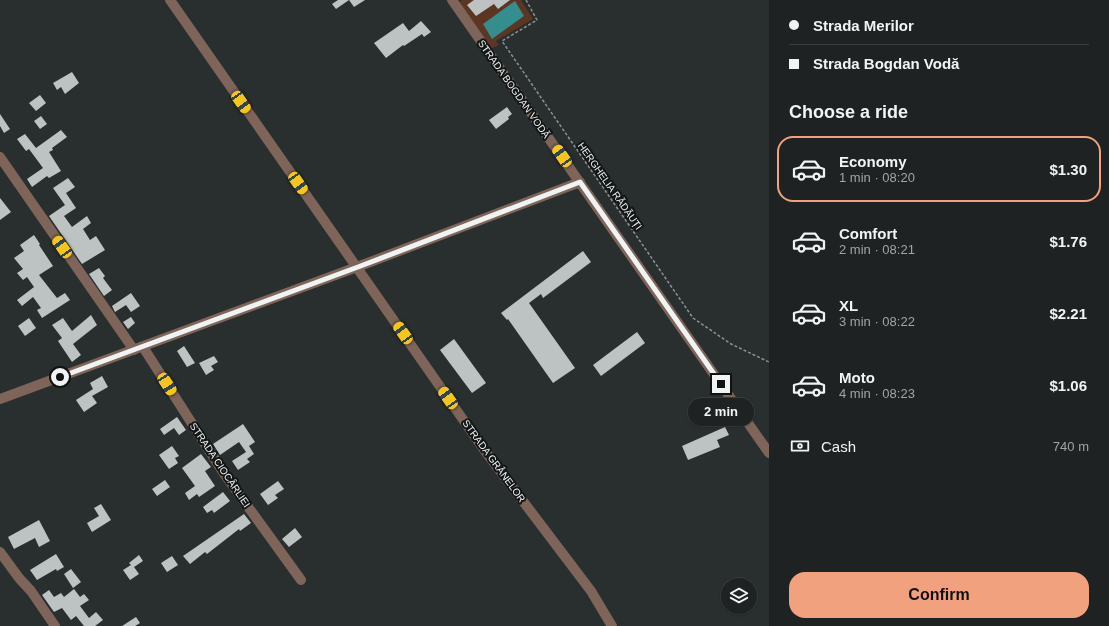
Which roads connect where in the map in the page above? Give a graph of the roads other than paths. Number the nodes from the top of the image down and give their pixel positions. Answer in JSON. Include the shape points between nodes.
{"nodes":[{"id":1,"x":170,"y":0,"type":"edge"},
{"id":2,"x":452,"y":0,"type":"edge"},
{"id":3,"x":0,"y":158,"type":"edge"},
{"id":4,"x":580,"y":182,"type":"junction"},
{"id":5,"x":358,"y":267,"type":"junction"},
{"id":6,"x":138,"y":349,"type":"junction"},
{"id":7,"x":0,"y":399,"type":"edge"},
{"id":8,"x":769,"y":452,"type":"edge"},
{"id":9,"x":0,"y":552,"type":"edge"},
{"id":10,"x":301,"y":580,"type":"dead end"},
{"id":11,"x":55,"y":626,"type":"edge"},
{"id":12,"x":612,"y":626,"type":"edge"}],
"edges":[{"from":1,"to":5,"type":"street","name":"STRADA GRÂNELOR"},
{"from":2,"to":4,"type":"street","name":"STRADA BOGDAN VODĂ"},
{"from":3,"to":6,"type":"street","name":"STRADA CIOCÂRLIEI"},
{"from":4,"to":5,"type":"street"},
{"from":4,"to":8,"type":"street","name":"STRADA BOGDAN VODĂ"},
{"from":5,"to":6,"type":"street"},
{"from":5,"to":12,"type":"street","name":"STRADA GRÂNELOR","via":[[485,451],[592,591]]},
{"from":6,"to":7,"type":"street"},
{"from":6,"to":10,"type":"street","name":"STRADA CIOCÂRLIEI"},
{"from":9,"to":11,"type":"street"}]}
